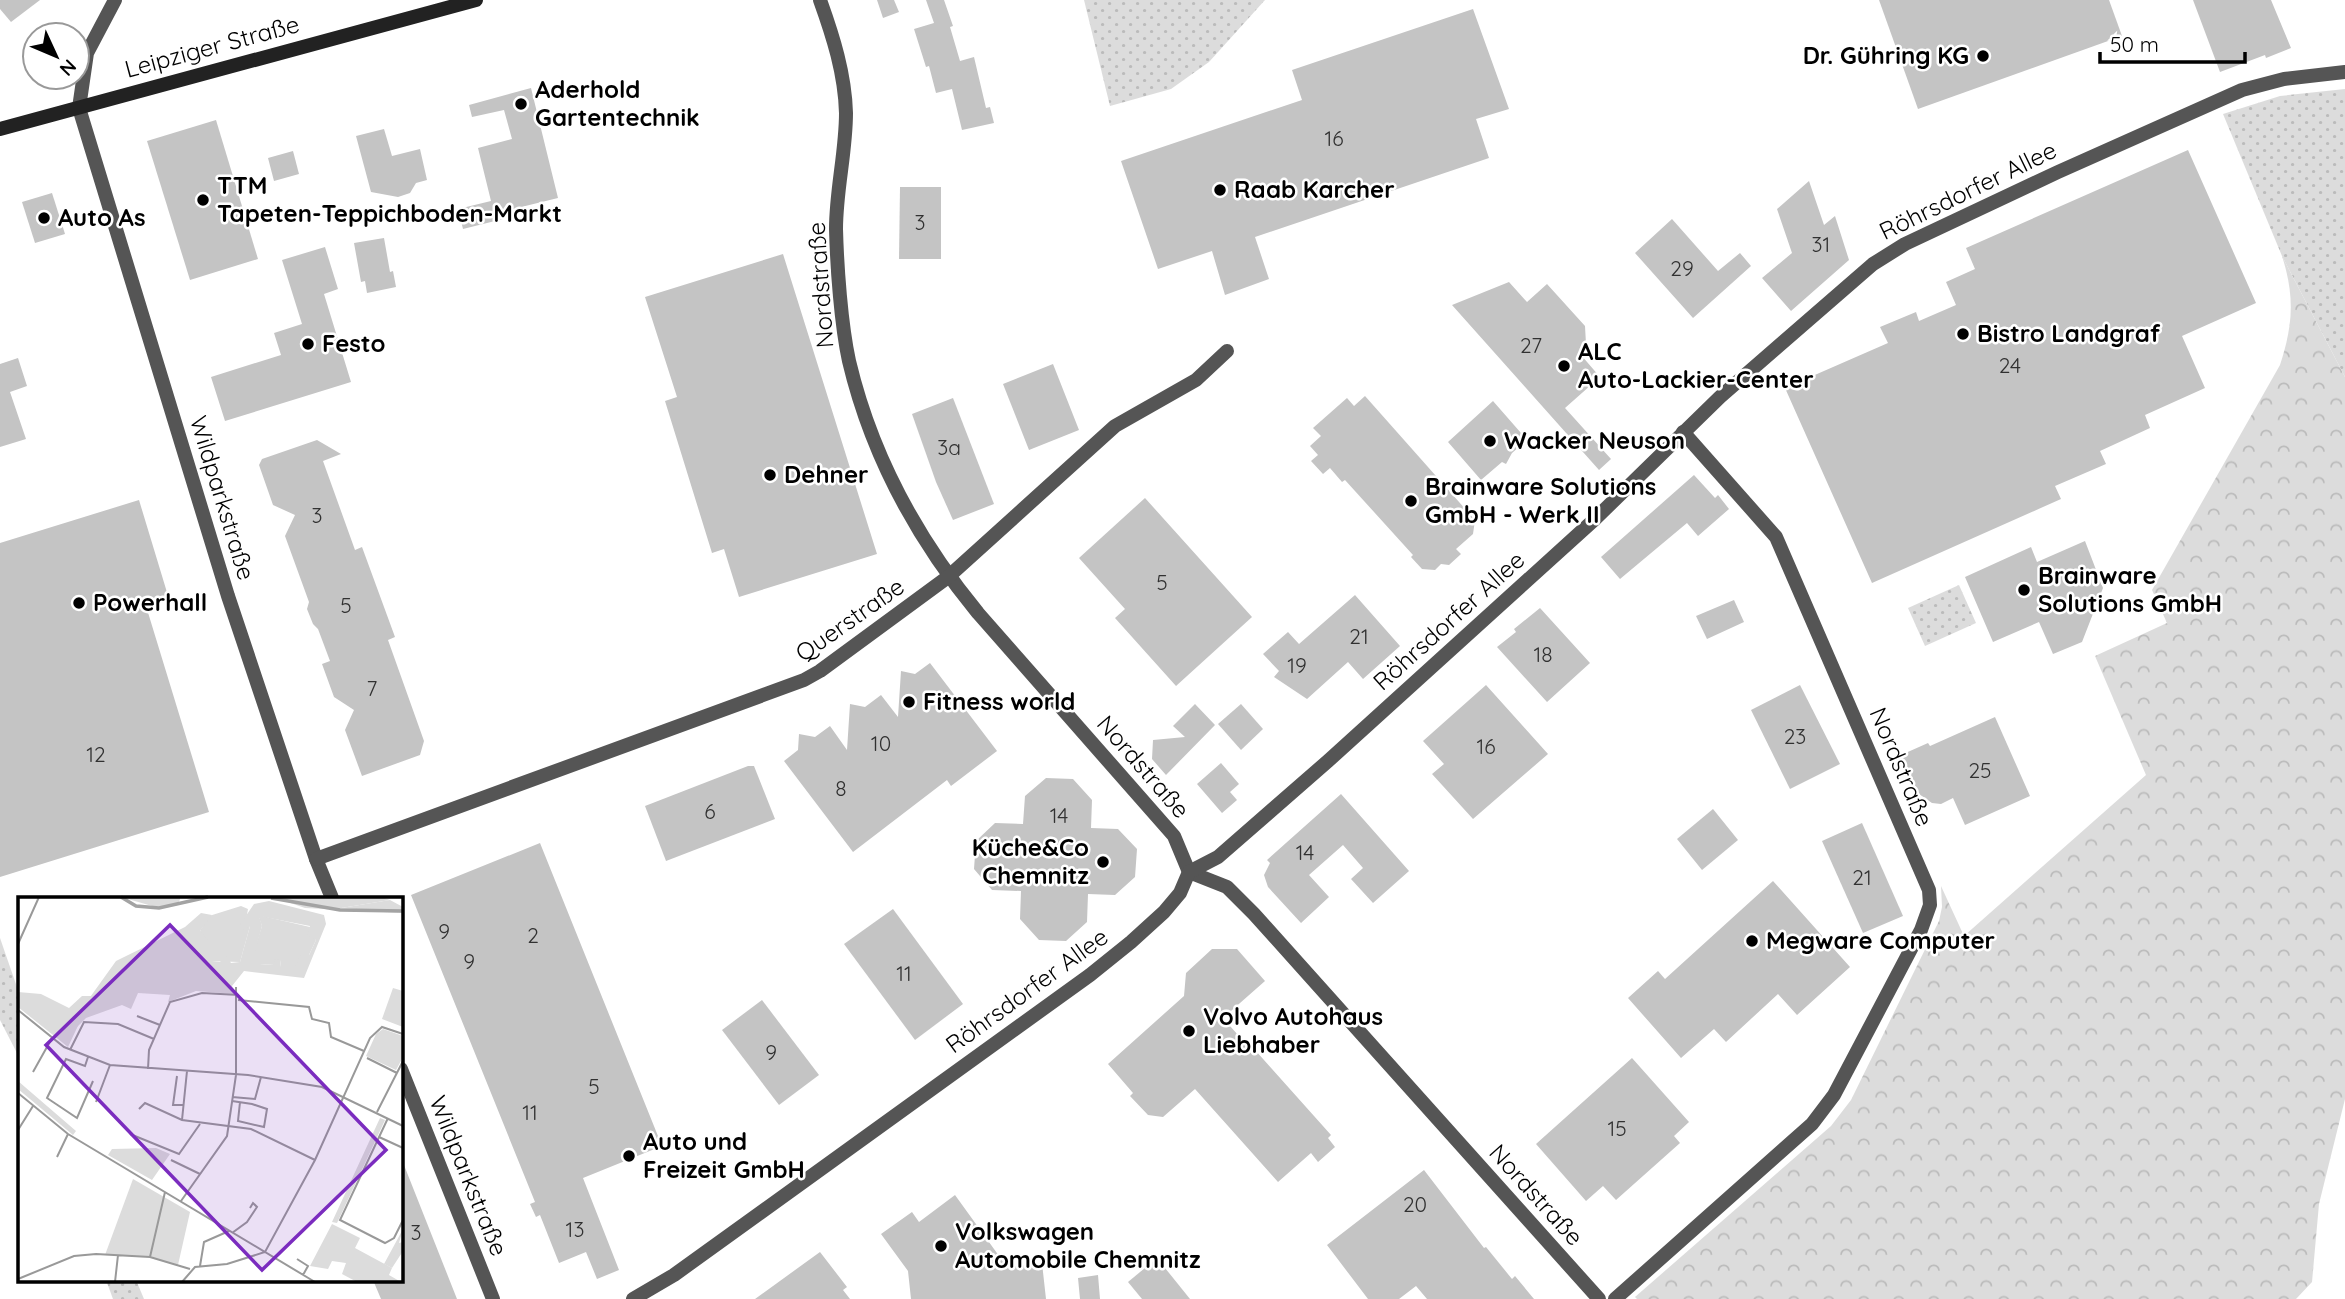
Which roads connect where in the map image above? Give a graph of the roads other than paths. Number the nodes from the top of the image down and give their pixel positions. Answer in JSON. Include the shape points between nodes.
{"nodes":[{"id":1,"x":115,"y":0,"type":"edge"},
{"id":2,"x":477,"y":0,"type":"edge"},
{"id":3,"x":820,"y":0,"type":"edge"},
{"id":4,"x":2345,"y":72,"type":"edge"},
{"id":5,"x":79,"y":108,"type":"junction"},
{"id":6,"x":0,"y":129,"type":"edge"},
{"id":7,"x":1227,"y":351,"type":"dead end"},
{"id":8,"x":1683,"y":432,"type":"junction"},
{"id":9,"x":948,"y":577,"type":"junction"},
{"id":10,"x":316,"y":859,"type":"junction"},
{"id":11,"x":1189,"y":872,"type":"junction"},
{"id":12,"x":332,"y":897,"type":"edge"},
{"id":13,"x":402,"y":1072,"type":"edge"},
{"id":14,"x":493,"y":1299,"type":"edge"},
{"id":15,"x":633,"y":1299,"type":"edge"},
{"id":16,"x":1599,"y":1299,"type":"edge"},
{"id":17,"x":1615,"y":1299,"type":"edge"}],
"edges":[{"from":1,"to":5,"type":"street","via":[[87,53]]},
{"from":2,"to":5,"type":"main road","name":"Leipziger Straße"},
{"from":3,"to":9,"type":"street","name":"Nordstraße","via":[[844,90],[836,228],[849,360],[872,434],[904,507]]},
{"from":4,"to":8,"type":"street","name":"Röhrsdorfer Allee","via":[[2284,79],[2242,90],[1905,244],[1837,294]]},
{"from":5,"to":6,"type":"main road","name":"Leipziger Straße"},
{"from":5,"to":10,"type":"street","name":"Wildparkstraße","via":[[228,596]]},
{"from":7,"to":9,"type":"street","name":"Querstraße","via":[[1196,380],[1115,426]]},
{"from":8,"to":11,"type":"street","name":"Röhrsdorfer Allee","via":[[1595,519],[1328,761],[1218,857]]},
{"from":8,"to":17,"type":"street","name":"Nordstraße","via":[[1776,537],[1929,890],[1930,905],[1839,1087],[1812,1124]]},
{"from":9,"to":10,"type":"street","name":"Querstraße","via":[[804,680]]},
{"from":9,"to":11,"type":"street","name":"Nordstraße","via":[[1174,835]]},
{"from":10,"to":12,"type":"street","name":"Wildparkstraße"},
{"from":11,"to":15,"type":"street","name":"Röhrsdorfer Allee","via":[[1164,912],[1090,975],[674,1275]]},
{"from":11,"to":16,"type":"street","name":"Nordstraße","via":[[1227,887],[1254,914]]},
{"from":13,"to":14,"type":"street","name":"Wildparkstraße"}]}
